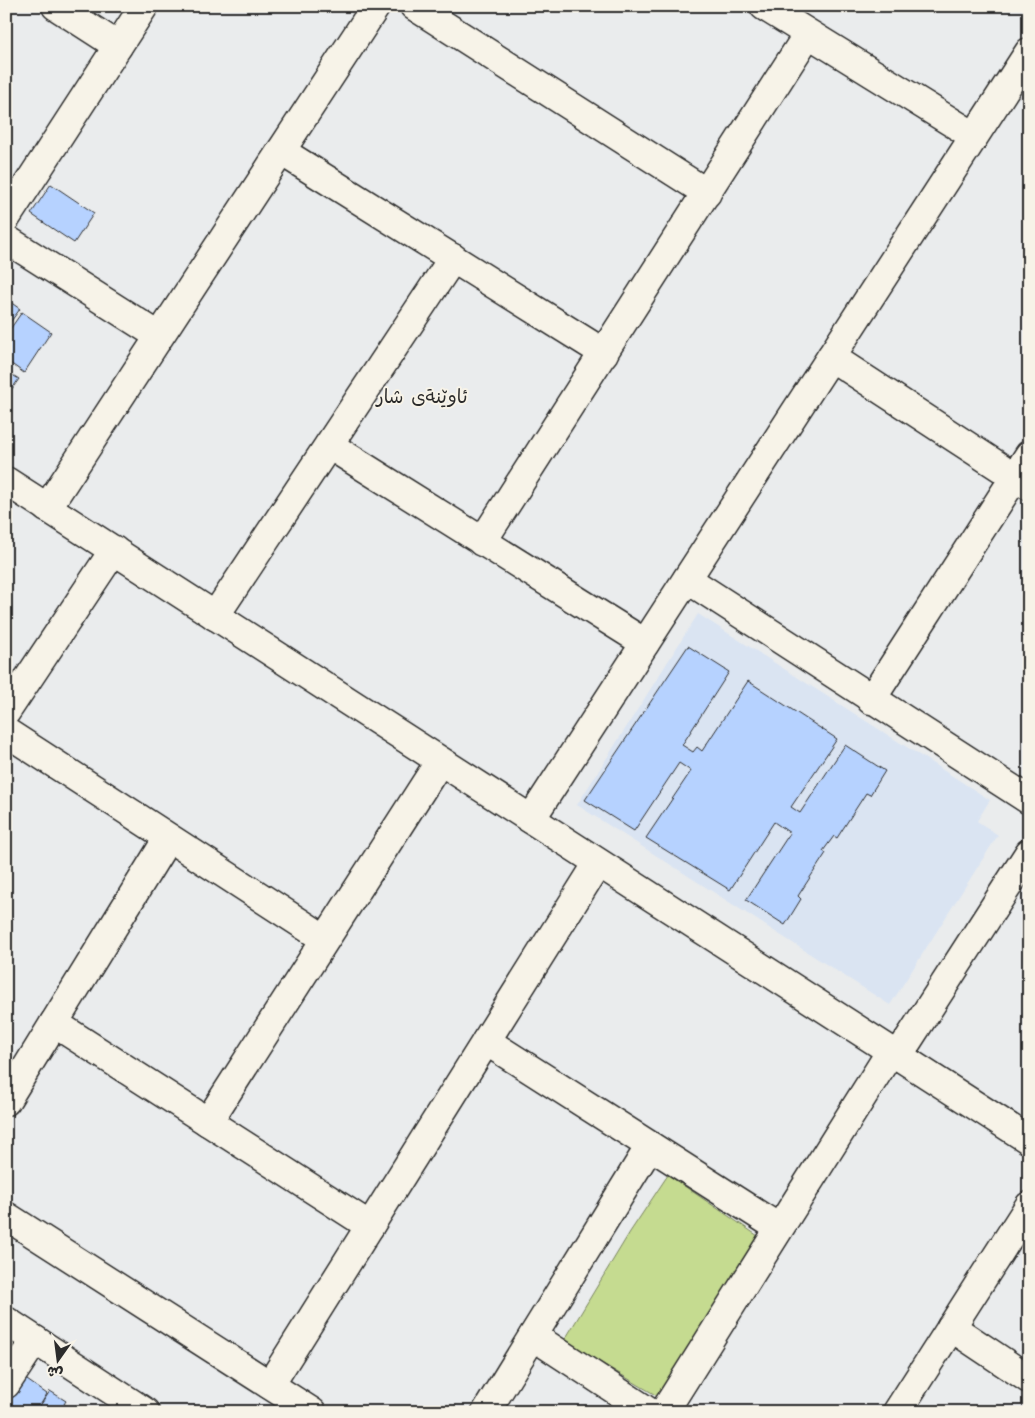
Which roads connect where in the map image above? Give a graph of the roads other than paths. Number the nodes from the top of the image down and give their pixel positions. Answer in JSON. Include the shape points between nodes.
{"nodes":[{"id":1,"x":56,"y":6,"type":"edge"},
{"id":2,"x":144,"y":6,"type":"edge"},
{"id":3,"x":376,"y":6,"type":"edge"},
{"id":4,"x":414,"y":6,"type":"edge"},
{"id":5,"x":764,"y":6,"type":"edge"},
{"id":6,"x":808,"y":34,"type":"junction"},
{"id":7,"x":118,"y":46,"type":"junction"},
{"id":8,"x":1029,"y":52,"type":"edge"},
{"id":9,"x":974,"y":136,"type":"junction"},
{"id":10,"x":281,"y":150,"type":"junction"},
{"id":11,"x":707,"y":193,"type":"junction"},
{"id":12,"x":6,"y":218,"type":"edge"},
{"id":13,"x":6,"y":239,"type":"edge"},
{"id":14,"x":453,"y":258,"type":"junction"},
{"id":15,"x":159,"y":336,"type":"junction"},
{"id":16,"x":604,"y":354,"type":"junction"},
{"id":17,"x":831,"y":356,"type":"junction"},
{"id":18,"x":329,"y":445,"type":"junction"},
{"id":19,"x":1024,"y":473,"type":"edge"},
{"id":20,"x":6,"y":481,"type":"edge"},
{"id":21,"x":47,"y":508,"type":"junction"},
{"id":22,"x":482,"y":542,"type":"junction"},
{"id":23,"x":114,"y":550,"type":"junction"},
{"id":24,"x":687,"y":579,"type":"junction"},
{"id":25,"x":215,"y":616,"type":"junction"},
{"id":26,"x":645,"y":643,"type":"junction"},
{"id":27,"x":871,"y":700,"type":"junction"},
{"id":28,"x":6,"y":712,"type":"edge"},
{"id":29,"x":6,"y":732,"type":"edge"},
{"id":30,"x":440,"y":761,"type":"junction"},
{"id":31,"x":1029,"y":800,"type":"edge"},
{"id":32,"x":531,"y":819,"type":"junction"},
{"id":33,"x":168,"y":838,"type":"junction"},
{"id":34,"x":1029,"y":853,"type":"edge"},
{"id":35,"x":598,"y":863,"type":"junction"},
{"id":36,"x":325,"y":939,"type":"junction"},
{"id":37,"x":54,"y":1023,"type":"junction"},
{"id":38,"x":486,"y":1042,"type":"junction"},
{"id":39,"x":894,"y":1053,"type":"junction"},
{"id":40,"x":6,"y":1101,"type":"edge"},
{"id":41,"x":208,"y":1122,"type":"junction"},
{"id":42,"x":1029,"y":1140,"type":"edge"},
{"id":43,"x":650,"y":1146,"type":"junction"},
{"id":44,"x":1029,"y":1206,"type":"edge"},
{"id":45,"x":6,"y":1216,"type":"edge"},
{"id":46,"x":370,"y":1226,"type":"junction"},
{"id":47,"x":779,"y":1228,"type":"junction"},
{"id":48,"x":6,"y":1321,"type":"edge"},
{"id":49,"x":951,"y":1327,"type":"junction"},
{"id":50,"x":533,"y":1336,"type":"junction"},
{"id":51,"x":35,"y":1340,"type":"junction"},
{"id":52,"x":1029,"y":1379,"type":"edge"},
{"id":53,"x":6,"y":1384,"type":"edge"},
{"id":54,"x":270,"y":1384,"type":"junction"},
{"id":55,"x":145,"y":1412,"type":"edge"},
{"id":56,"x":312,"y":1412,"type":"edge"},
{"id":57,"x":486,"y":1412,"type":"edge"},
{"id":58,"x":649,"y":1412,"type":"edge"},
{"id":59,"x":664,"y":1412,"type":"edge"},
{"id":60,"x":897,"y":1412,"type":"edge"}],
"edges":[{"from":1,"to":7,"type":"street"},
{"from":2,"to":7,"type":"street"},
{"from":3,"to":10,"type":"street"},
{"from":4,"to":11,"type":"street"},
{"from":5,"to":6,"type":"street"},
{"from":6,"to":9,"type":"street"},
{"from":6,"to":11,"type":"street"},
{"from":7,"to":12,"type":"street"},
{"from":8,"to":9,"type":"street"},
{"from":9,"to":17,"type":"street"},
{"from":10,"to":14,"type":"street"},
{"from":10,"to":15,"type":"street"},
{"from":11,"to":16,"type":"street"},
{"from":13,"to":15,"type":"street"},
{"from":14,"to":16,"type":"street"},
{"from":14,"to":18,"type":"street"},
{"from":15,"to":21,"type":"street"},
{"from":16,"to":22,"type":"street"},
{"from":17,"to":19,"type":"street"},
{"from":17,"to":24,"type":"street"},
{"from":18,"to":22,"type":"street"},
{"from":18,"to":25,"type":"street"},
{"from":19,"to":27,"type":"street"},
{"from":20,"to":21,"type":"street"},
{"from":21,"to":23,"type":"street"},
{"from":22,"to":26,"type":"street"},
{"from":23,"to":25,"type":"street"},
{"from":23,"to":28,"type":"street"},
{"from":24,"to":26,"type":"street"},
{"from":24,"to":27,"type":"street"},
{"from":25,"to":30,"type":"street"},
{"from":26,"to":32,"type":"street"},
{"from":27,"to":31,"type":"street"},
{"from":29,"to":33,"type":"street"},
{"from":30,"to":32,"type":"street"},
{"from":30,"to":36,"type":"street"},
{"from":32,"to":35,"type":"street"},
{"from":33,"to":36,"type":"street"},
{"from":33,"to":37,"type":"street"},
{"from":34,"to":39,"type":"street"},
{"from":35,"to":38,"type":"street"},
{"from":35,"to":39,"type":"street"},
{"from":36,"to":41,"type":"street"},
{"from":37,"to":40,"type":"street"},
{"from":37,"to":41,"type":"street"},
{"from":38,"to":43,"type":"street"},
{"from":38,"to":46,"type":"street"},
{"from":39,"to":42,"type":"street"},
{"from":39,"to":47,"type":"street"},
{"from":41,"to":46,"type":"street"},
{"from":43,"to":47,"type":"street"},
{"from":43,"to":50,"type":"street"},
{"from":44,"to":49,"type":"street"},
{"from":45,"to":54,"type":"street"},
{"from":46,"to":54,"type":"street"},
{"from":47,"to":59,"type":"street"},
{"from":48,"to":51,"type":"street"},
{"from":49,"to":52,"type":"street"},
{"from":49,"to":60,"type":"street"},
{"from":50,"to":57,"type":"street"},
{"from":50,"to":58,"type":"street"},
{"from":51,"to":53,"type":"street"},
{"from":51,"to":55,"type":"street"},
{"from":54,"to":56,"type":"street"}]}
